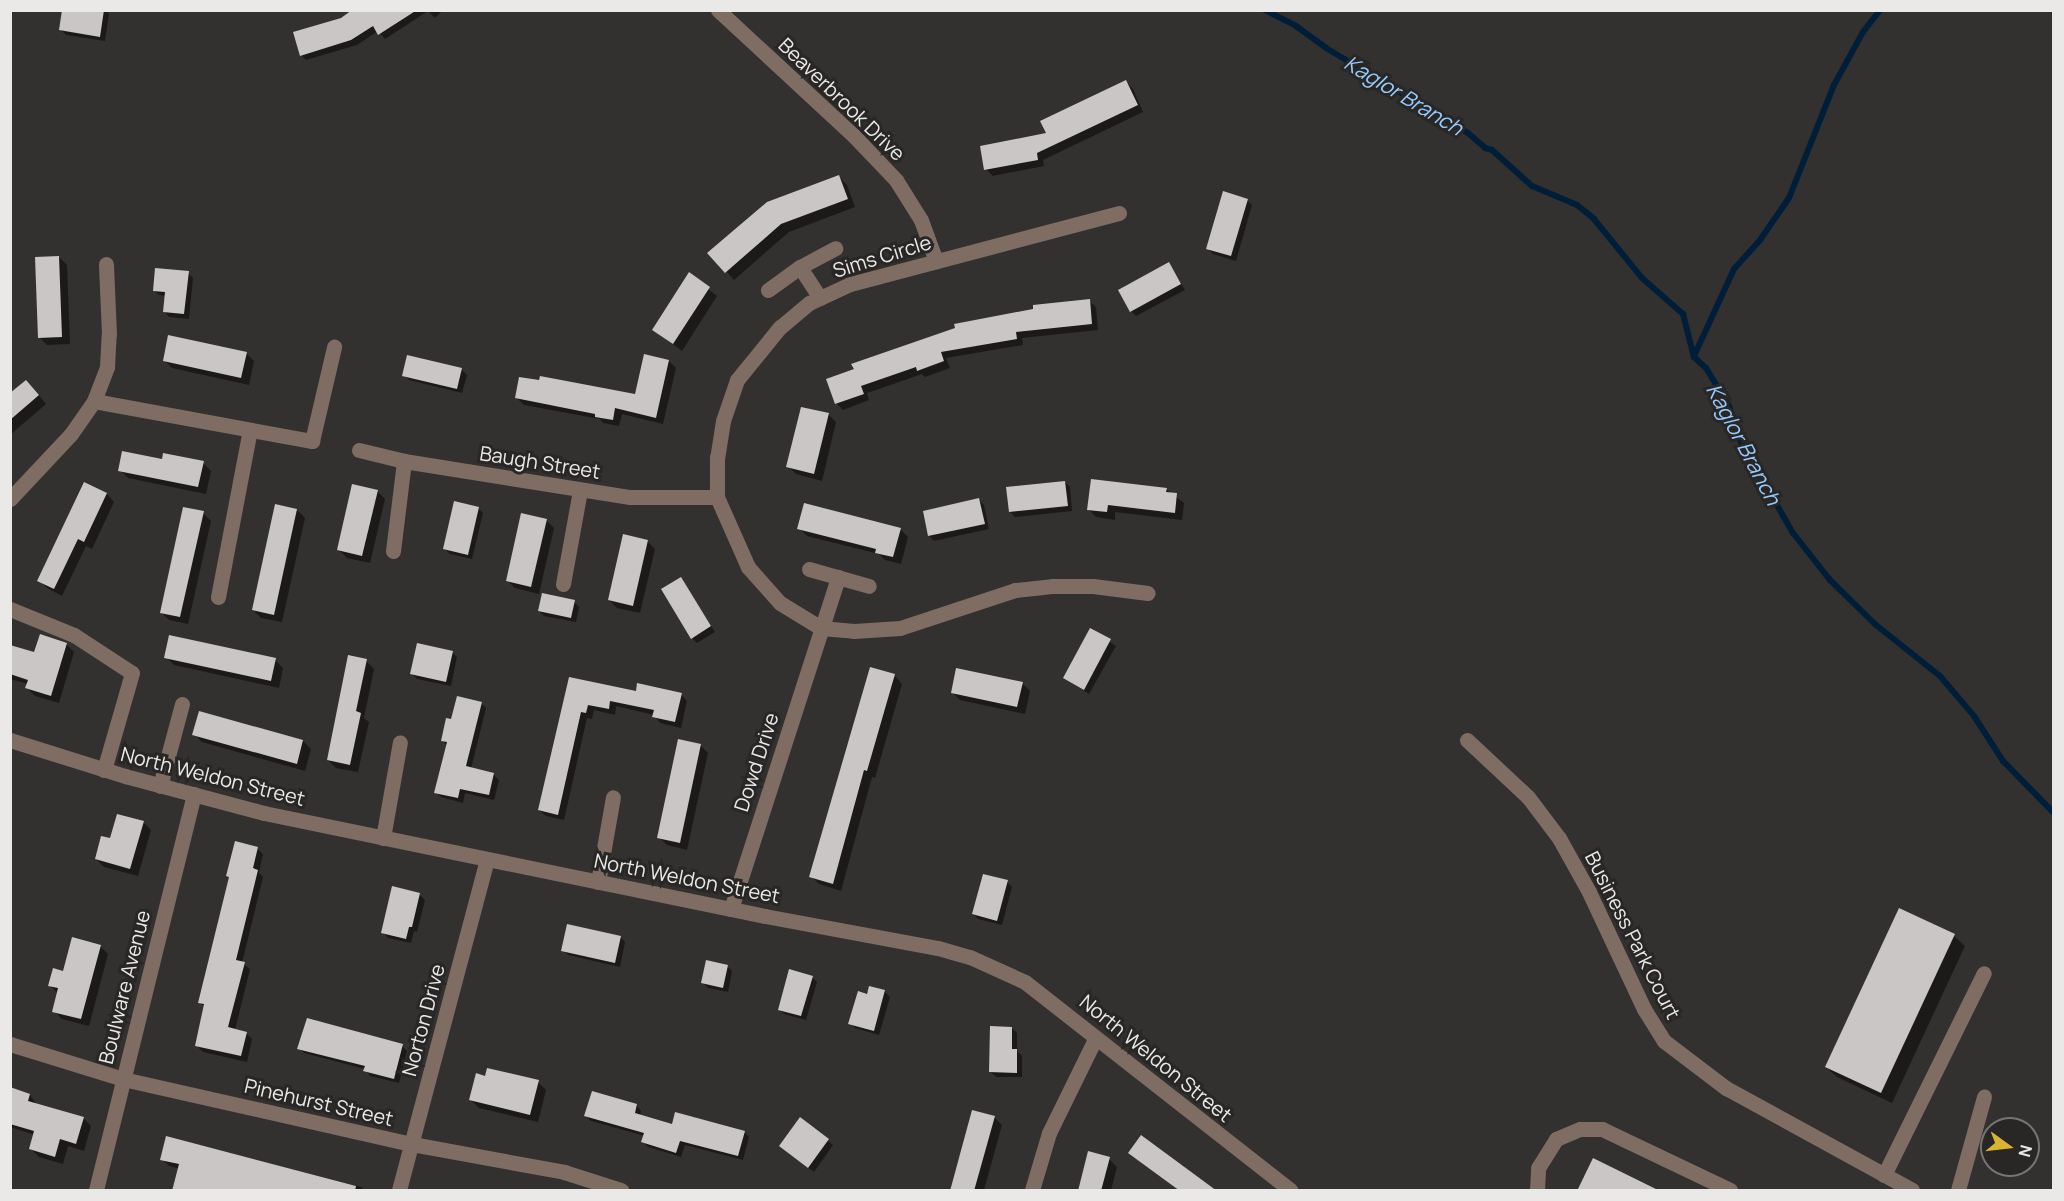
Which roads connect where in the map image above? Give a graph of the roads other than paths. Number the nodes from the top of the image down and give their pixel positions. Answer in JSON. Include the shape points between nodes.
{"nodes":[{"id":1,"x":718,"y":10,"type":"edge"},
{"id":2,"x":1119,"y":213,"type":"dead end"},
{"id":3,"x":835,"y":248,"type":"dead end"},
{"id":4,"x":936,"y":261,"type":"junction"},
{"id":5,"x":106,"y":264,"type":"dead end"},
{"id":6,"x":800,"y":267,"type":"junction"},
{"id":7,"x":768,"y":290,"type":"dead end"},
{"id":8,"x":820,"y":298,"type":"junction"},
{"id":9,"x":334,"y":347,"type":"dead end"},
{"id":10,"x":94,"y":402,"type":"junction"},
{"id":11,"x":250,"y":430,"type":"junction"},
{"id":12,"x":359,"y":450,"type":"dead end"},
{"id":13,"x":404,"y":461,"type":"junction"},
{"id":14,"x":580,"y":490,"type":"junction"},
{"id":15,"x":717,"y":497,"type":"junction"},
{"id":16,"x":10,"y":499,"type":"edge"},
{"id":17,"x":393,"y":552,"type":"dead end"},
{"id":18,"x":809,"y":569,"type":"dead end"},
{"id":19,"x":837,"y":577,"type":"junction"},
{"id":20,"x":563,"y":584,"type":"dead end"},
{"id":21,"x":869,"y":586,"type":"dead end"},
{"id":22,"x":1148,"y":593,"type":"dead end"},
{"id":23,"x":218,"y":597,"type":"dead end"},
{"id":24,"x":10,"y":609,"type":"edge"},
{"id":25,"x":821,"y":628,"type":"junction"},
{"id":26,"x":182,"y":704,"type":"dead end"},
{"id":27,"x":10,"y":740,"type":"edge"},
{"id":28,"x":1467,"y":740,"type":"dead end"},
{"id":29,"x":400,"y":742,"type":"dead end"},
{"id":30,"x":105,"y":770,"type":"junction"},
{"id":31,"x":160,"y":786,"type":"junction"},
{"id":32,"x":194,"y":795,"type":"junction"},
{"id":33,"x":613,"y":797,"type":"dead end"},
{"id":34,"x":383,"y":838,"type":"junction"},
{"id":35,"x":487,"y":859,"type":"junction"},
{"id":36,"x":598,"y":882,"type":"junction"},
{"id":37,"x":731,"y":909,"type":"junction"},
{"id":38,"x":1984,"y":973,"type":"dead end"},
{"id":39,"x":1095,"y":1039,"type":"junction"},
{"id":40,"x":10,"y":1044,"type":"edge"},
{"id":41,"x":123,"y":1079,"type":"junction"},
{"id":42,"x":1984,"y":1097,"type":"dead end"},
{"id":43,"x":412,"y":1144,"type":"junction"},
{"id":44,"x":1884,"y":1175,"type":"junction"},
{"id":45,"x":96,"y":1191,"type":"edge"},
{"id":46,"x":399,"y":1191,"type":"edge"},
{"id":47,"x":621,"y":1191,"type":"edge"},
{"id":48,"x":1032,"y":1191,"type":"edge"},
{"id":49,"x":1290,"y":1191,"type":"edge"},
{"id":50,"x":1537,"y":1191,"type":"edge"},
{"id":51,"x":1730,"y":1191,"type":"edge"},
{"id":52,"x":1912,"y":1191,"type":"edge"},
{"id":53,"x":1958,"y":1191,"type":"edge"}],
"edges":[{"from":1,"to":4,"type":"street","name":"Beaverbrook Drive","via":[[896,180],[921,220]]},
{"from":2,"to":4,"type":"street","name":"Sims Circle"},
{"from":3,"to":6,"type":"street"},
{"from":4,"to":8,"type":"street","name":"Sims Circle","via":[[850,284]]},
{"from":5,"to":10,"type":"street","via":[[110,334],[107,367]]},
{"from":6,"to":7,"type":"street"},
{"from":6,"to":8,"type":"street"},
{"from":8,"to":15,"type":"street","name":"Sims Circle","via":[[780,327],[737,380],[723,421],[717,457]]},
{"from":9,"to":11,"type":"street","via":[[312,441]]},
{"from":10,"to":11,"type":"street"},
{"from":10,"to":16,"type":"street","via":[[71,434]]},
{"from":11,"to":23,"type":"street"},
{"from":12,"to":13,"type":"street","name":"Baugh Street"},
{"from":13,"to":14,"type":"street","name":"Baugh Street"},
{"from":13,"to":17,"type":"street"},
{"from":14,"to":15,"type":"street","name":"Baugh Street","via":[[630,497]]},
{"from":14,"to":20,"type":"street"},
{"from":15,"to":25,"type":"street","name":"Sims Circle","via":[[748,567],[780,603]]},
{"from":18,"to":19,"type":"street"},
{"from":19,"to":21,"type":"street"},
{"from":19,"to":25,"type":"street","name":"Dowd Drive"},
{"from":22,"to":25,"type":"street","name":"Sims Circle","via":[[1052,586],[1015,590],[900,628]]},
{"from":24,"to":30,"type":"street","via":[[74,635],[132,673]]},
{"from":25,"to":37,"type":"street","name":"Dowd Drive"},
{"from":26,"to":31,"type":"street"},
{"from":27,"to":30,"type":"street","name":"North Weldon Street"},
{"from":28,"to":44,"type":"street","name":"Business Park Court","via":[[1528,797],[1559,838],[1644,1009],[1664,1041],[1726,1088]]},
{"from":29,"to":34,"type":"street"},
{"from":30,"to":31,"type":"street","name":"North Weldon Street"},
{"from":31,"to":32,"type":"street","name":"North Weldon Street"},
{"from":32,"to":34,"type":"street","name":"North Weldon Street"},
{"from":32,"to":41,"type":"street","name":"Boulware Avenue"},
{"from":33,"to":36,"type":"street"},
{"from":34,"to":35,"type":"street","name":"North Weldon Street"},
{"from":35,"to":36,"type":"street","name":"North Weldon Street"},
{"from":35,"to":43,"type":"street","name":"Norton Drive"},
{"from":36,"to":37,"type":"street","name":"North Weldon Street"},
{"from":37,"to":39,"type":"street","name":"North Weldon Street","via":[[970,957],[1025,982]]},
{"from":38,"to":44,"type":"street"},
{"from":39,"to":48,"type":"street","via":[[1049,1133]]},
{"from":39,"to":49,"type":"street","name":"North Weldon Street"},
{"from":40,"to":41,"type":"street","name":"Pinehurst Street"},
{"from":41,"to":43,"type":"street","name":"Pinehurst Street"},
{"from":41,"to":45,"type":"street","name":"Boulware Avenue"},
{"from":42,"to":53,"type":"street"},
{"from":43,"to":46,"type":"street","name":"Norton Drive"},
{"from":43,"to":47,"type":"street","name":"Pinehurst Street","via":[[564,1172]]},
{"from":44,"to":52,"type":"street","name":"Business Park Court"},
{"from":50,"to":51,"type":"street","via":[[1538,1168],[1556,1139],[1580,1129],[1602,1129]]}]}
